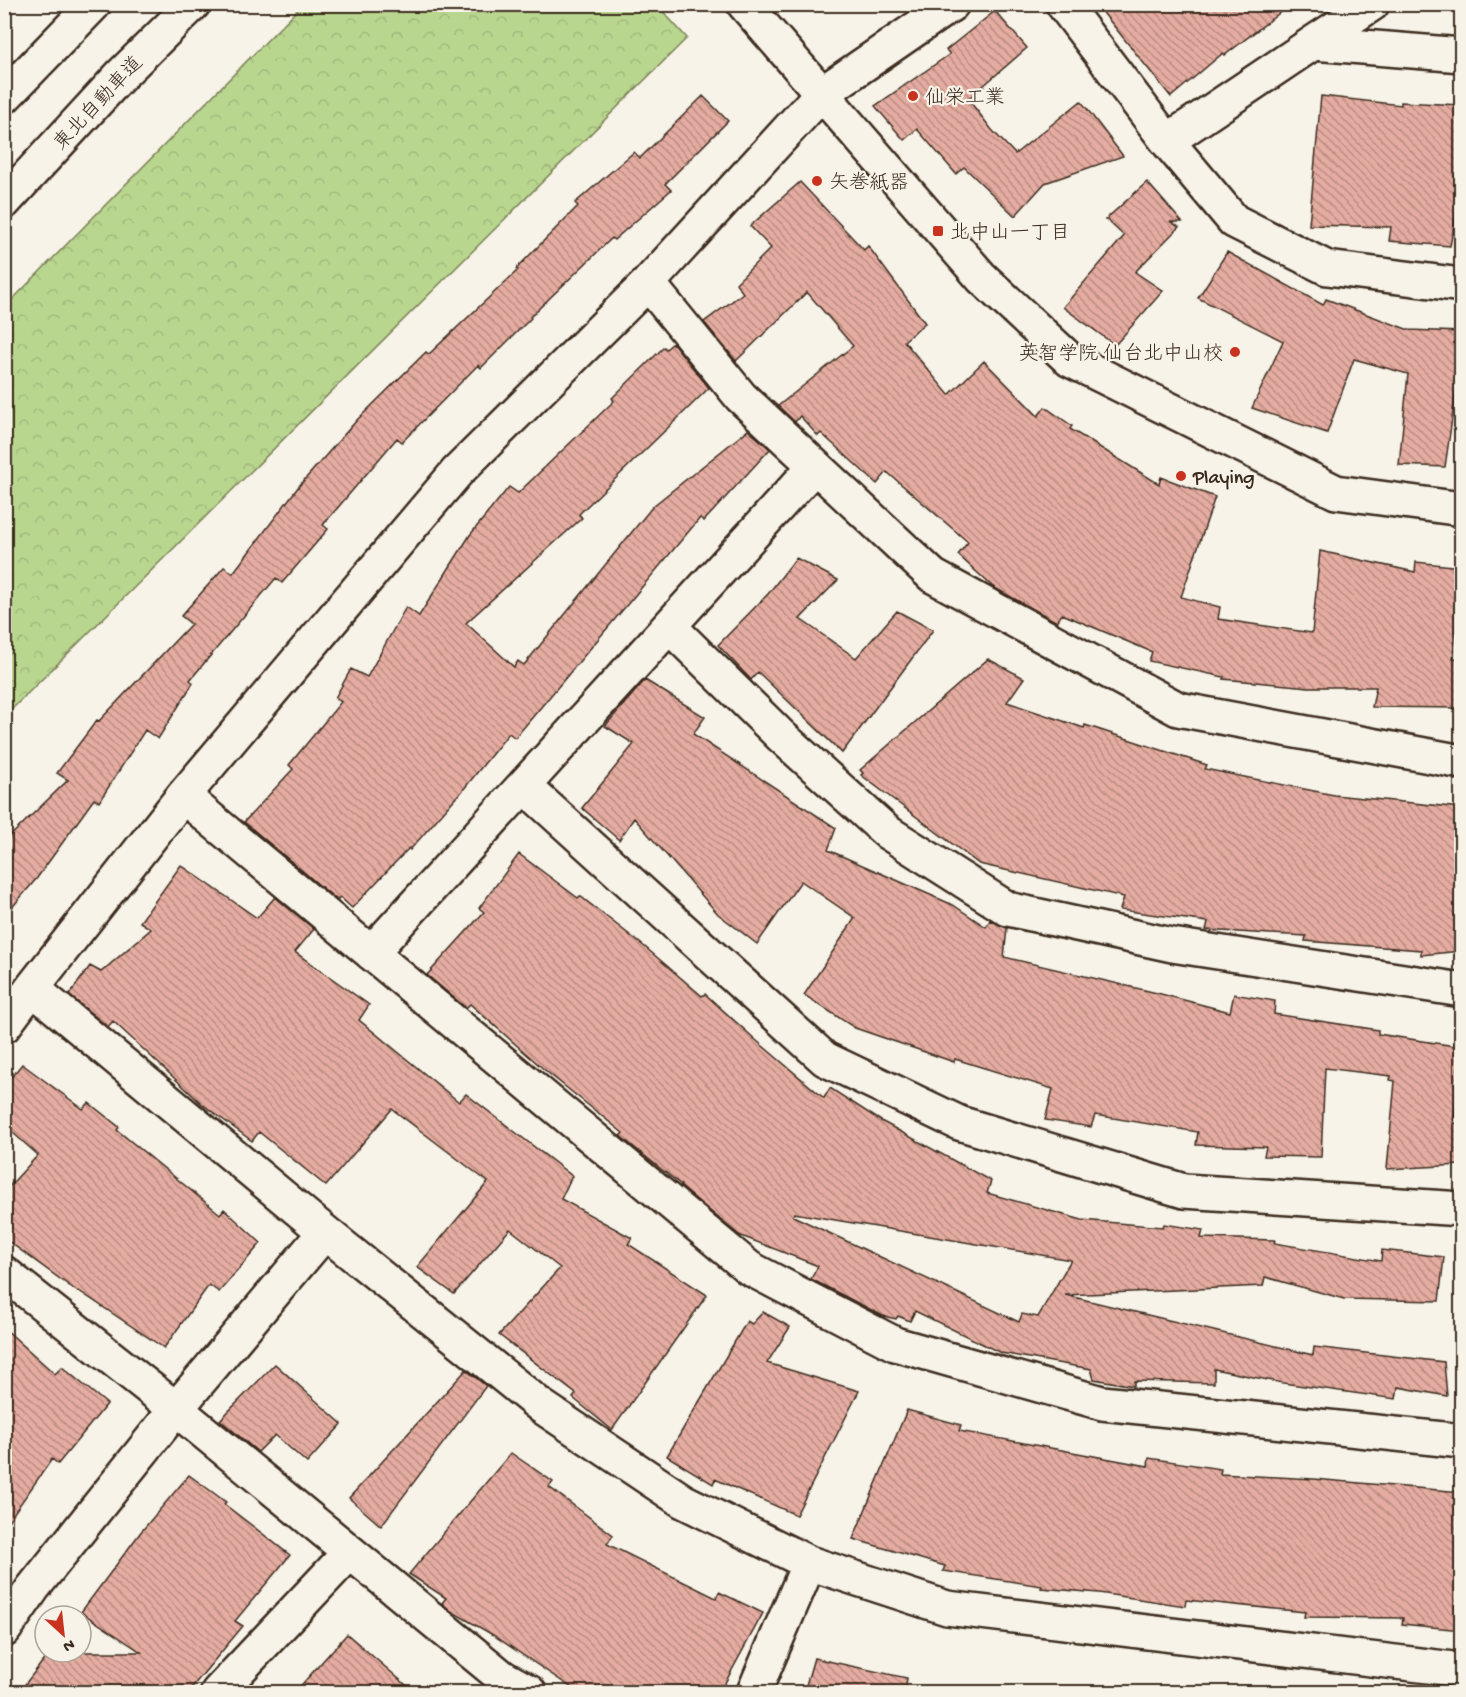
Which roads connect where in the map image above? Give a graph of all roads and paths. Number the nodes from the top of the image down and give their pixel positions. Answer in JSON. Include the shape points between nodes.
{"nodes":[{"id":1,"x":94,"y":4,"type":"edge"},
{"id":2,"x":193,"y":4,"type":"edge"},
{"id":3,"x":744,"y":4,"type":"edge"},
{"id":4,"x":952,"y":4,"type":"edge"},
{"id":5,"x":1063,"y":4,"type":"edge"},
{"id":6,"x":1372,"y":4,"type":"edge"},
{"id":7,"x":1313,"y":43,"type":"junction"},
{"id":8,"x":1461,"y":55,"type":"edge"},
{"id":9,"x":821,"y":94,"type":"junction"},
{"id":10,"x":4,"y":97,"type":"edge"},
{"id":11,"x":1167,"y":141,"type":"junction"},
{"id":12,"x":4,"y":202,"type":"edge"},
{"id":13,"x":648,"y":283,"type":"junction"},
{"id":14,"x":1461,"y":285,"type":"edge"},
{"id":15,"x":815,"y":466,"type":"junction"},
{"id":16,"x":1461,"y":509,"type":"edge"},
{"id":17,"x":669,"y":626,"type":"junction"},
{"id":18,"x":1461,"y":762,"type":"edge"},
{"id":19,"x":524,"y":786,"type":"junction"},
{"id":20,"x":183,"y":796,"type":"junction"},
{"id":21,"x":371,"y":953,"type":"junction"},
{"id":22,"x":32,"y":988,"type":"junction"},
{"id":23,"x":1461,"y":990,"type":"edge"},
{"id":24,"x":4,"y":1026,"type":"edge"},
{"id":25,"x":1461,"y":1209,"type":"edge"},
{"id":26,"x":325,"y":1232,"type":"junction"},
{"id":27,"x":4,"y":1273,"type":"edge"},
{"id":28,"x":176,"y":1409,"type":"junction"},
{"id":29,"x":1461,"y":1441,"type":"edge"},
{"id":30,"x":350,"y":1552,"type":"junction"},
{"id":31,"x":809,"y":1563,"type":"junction"},
{"id":32,"x":4,"y":1630,"type":"edge"},
{"id":33,"x":1461,"y":1670,"type":"edge"},
{"id":34,"x":218,"y":1692,"type":"edge"},
{"id":35,"x":529,"y":1692,"type":"edge"},
{"id":36,"x":754,"y":1692,"type":"edge"}],
"edges":[{"from":1,"to":10,"type":"main road"},
{"from":2,"to":12,"type":"main road","name":"東北自動車道"},
{"from":3,"to":9,"type":"main road"},
{"from":4,"to":9,"type":"main road"},
{"from":5,"to":11,"type":"main road"},
{"from":6,"to":7,"type":"main road"},
{"from":7,"to":8,"type":"main road"},
{"from":7,"to":11,"type":"main road"},
{"from":9,"to":13,"type":"main road"},
{"from":9,"to":16,"type":"main road","via":[[982,279],[1070,360],[1336,492]]},
{"from":11,"to":14,"type":"main road","via":[[1234,221],[1327,268]]},
{"from":13,"to":15,"type":"main road","via":[[741,397]]},
{"from":13,"to":20,"type":"main road","via":[[457,472]]},
{"from":15,"to":17,"type":"main road"},
{"from":15,"to":18,"type":"main road","via":[[933,576],[1178,709]]},
{"from":17,"to":19,"type":"main road"},
{"from":17,"to":23,"type":"main road","via":[[781,736],[887,832],[1008,909],[1172,945]]},
{"from":19,"to":21,"type":"main road"},
{"from":19,"to":25,"type":"main road","via":[[825,1059],[959,1123],[1184,1191]]},
{"from":20,"to":21,"type":"main road"},
{"from":20,"to":22,"type":"main road"},
{"from":21,"to":29,"type":"main road","via":[[749,1268],[895,1344],[1102,1403]]},
{"from":22,"to":24,"type":"main road"},
{"from":22,"to":26,"type":"main road"},
{"from":26,"to":28,"type":"main road"},
{"from":26,"to":31,"type":"main road","via":[[540,1406],[683,1501]]},
{"from":27,"to":28,"type":"main road"},
{"from":28,"to":30,"type":"main road"},
{"from":28,"to":32,"type":"main road"},
{"from":30,"to":34,"type":"main road"},
{"from":30,"to":35,"type":"main road","via":[[502,1677]]},
{"from":31,"to":33,"type":"main road","via":[[947,1608]]},
{"from":31,"to":36,"type":"main road"}]}
